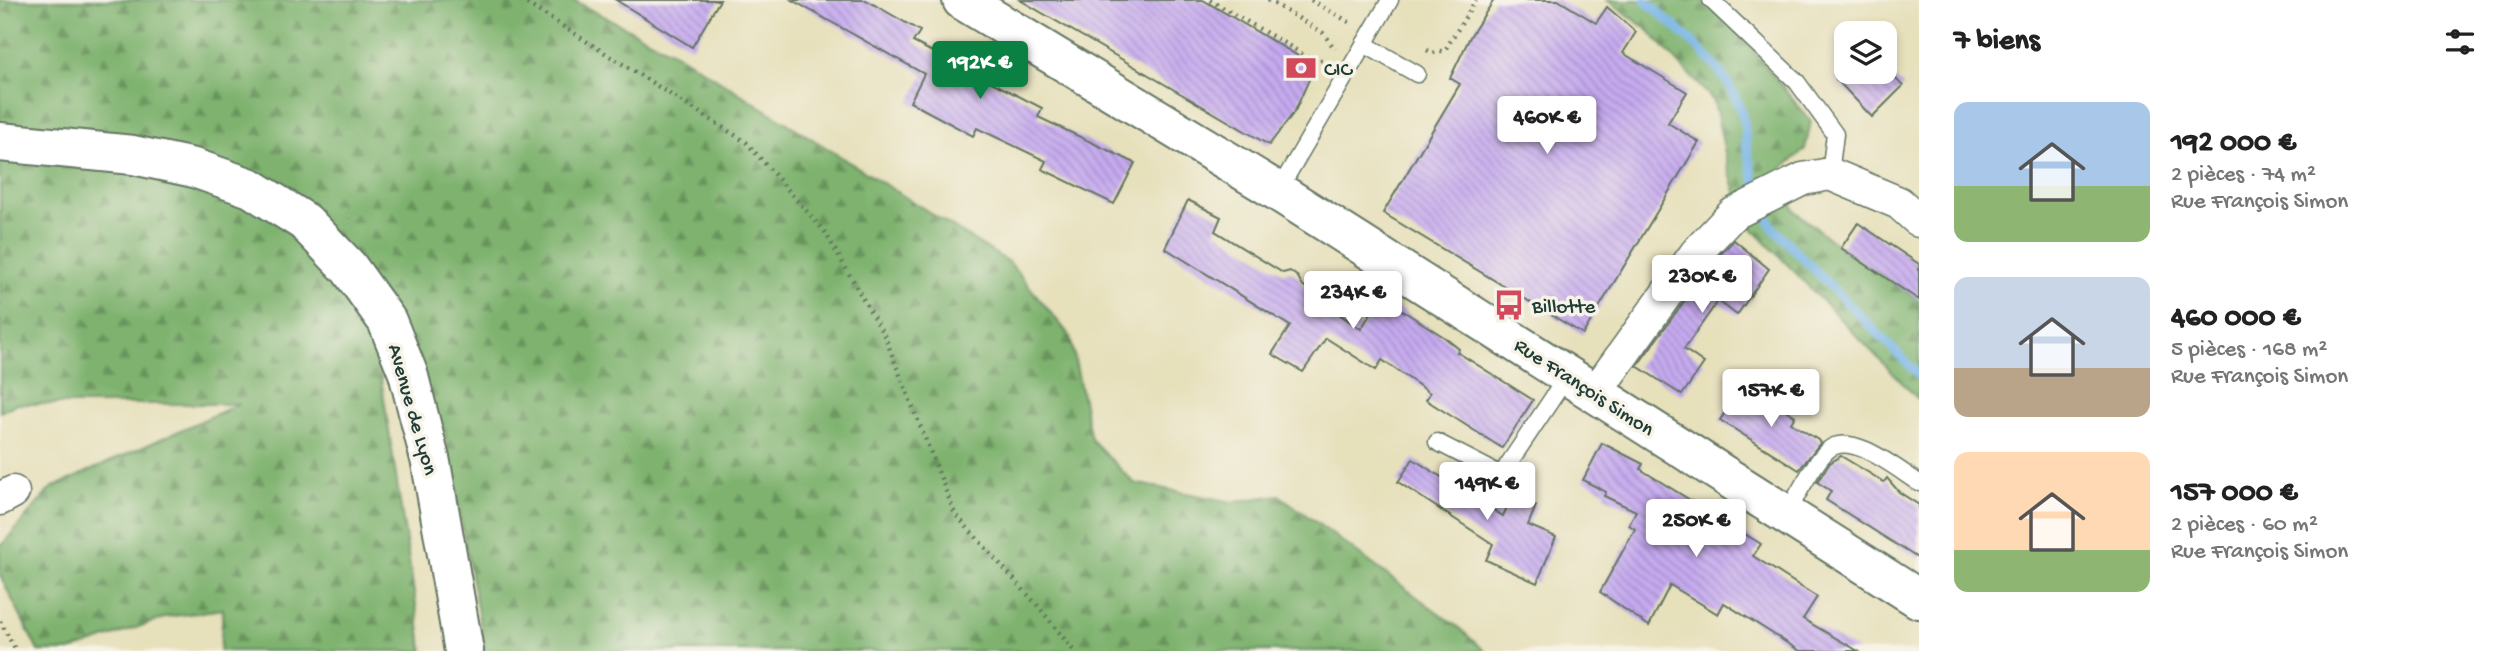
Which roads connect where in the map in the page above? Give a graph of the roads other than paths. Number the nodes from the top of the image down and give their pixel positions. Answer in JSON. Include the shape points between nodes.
{"nodes":[{"id":1,"x":962,"y":0,"type":"edge"},
{"id":2,"x":1390,"y":0,"type":"edge"},
{"id":3,"x":1711,"y":0,"type":"edge"},
{"id":4,"x":1364,"y":44,"type":"junction"},
{"id":5,"x":1417,"y":74,"type":"dead end"},
{"id":6,"x":0,"y":142,"type":"edge"},
{"id":7,"x":1816,"y":177,"type":"junction"},
{"id":8,"x":1278,"y":191,"type":"junction"},
{"id":9,"x":1912,"y":208,"type":"edge"},
{"id":10,"x":1581,"y":384,"type":"junction"},
{"id":11,"x":1437,"y":442,"type":"dead end"},
{"id":12,"x":1919,"y":483,"type":"edge"},
{"id":13,"x":1786,"y":514,"type":"junction"},
{"id":14,"x":1919,"y":598,"type":"edge"},
{"id":15,"x":464,"y":651,"type":"edge"}],
"edges":[{"from":1,"to":8,"type":"main road","name":"Rue François Simon"},
{"from":2,"to":4,"type":"lane"},
{"from":3,"to":7,"type":"lane","via":[[1797,82],[1835,134]]},
{"from":4,"to":5,"type":"lane"},
{"from":4,"to":8,"type":"lane"},
{"from":6,"to":15,"type":"main road","name":"Avenue de Lyon","via":[[133,155],[194,168],[251,188],[305,222],[349,268],[387,321],[408,373],[431,463]]},
{"from":7,"to":9,"type":"street"},
{"from":7,"to":10,"type":"street","via":[[1734,214]]},
{"from":8,"to":10,"type":"main road","name":"Rue François Simon"},
{"from":10,"to":11,"type":"lane","via":[[1501,475]]},
{"from":10,"to":13,"type":"main road","name":"Rue François Simon"},
{"from":12,"to":13,"type":"lane","via":[[1857,445],[1840,444],[1827,450]]},
{"from":13,"to":14,"type":"main road","name":"Rue François Simon"}]}
